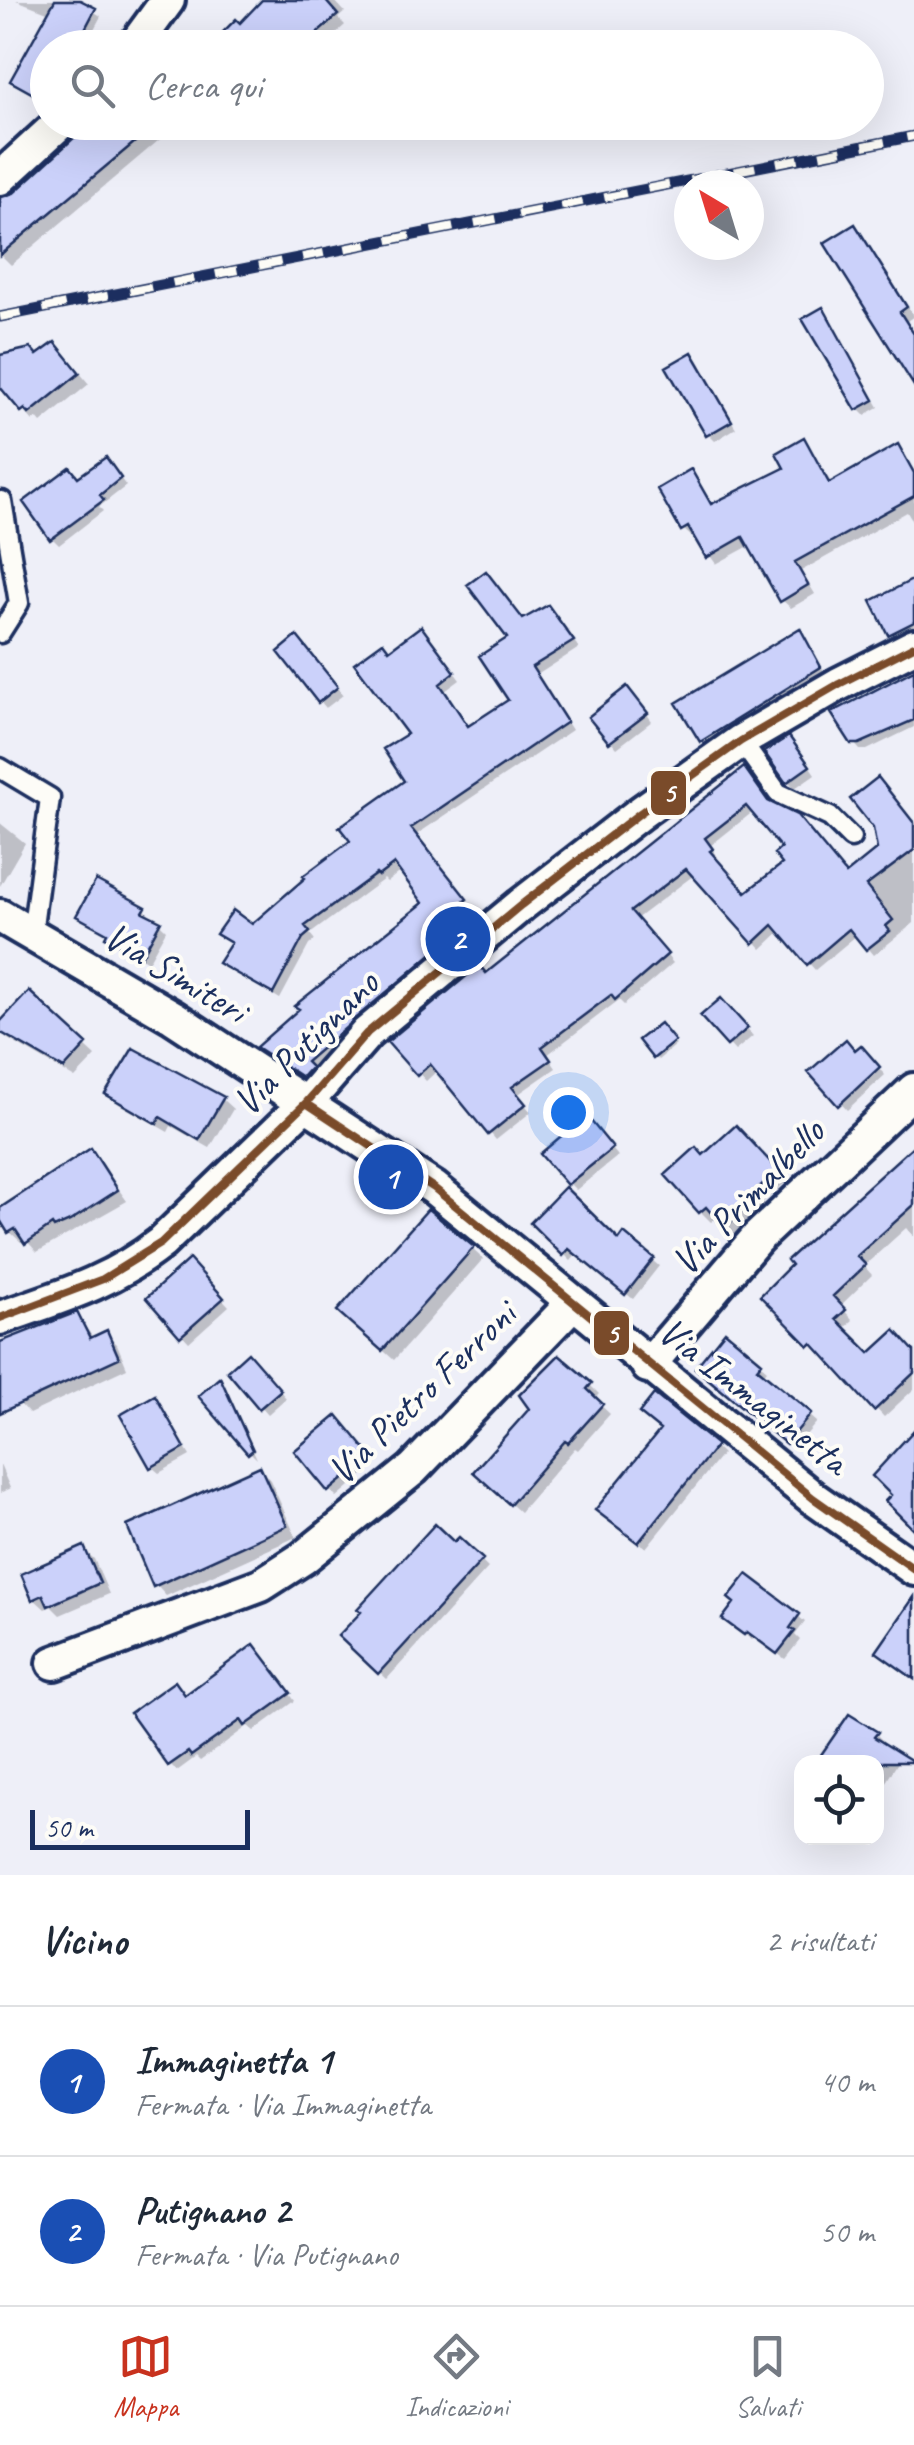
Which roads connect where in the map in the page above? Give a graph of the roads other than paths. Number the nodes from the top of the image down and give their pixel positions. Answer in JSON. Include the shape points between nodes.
{"nodes":[{"id":1,"x":168,"y":0,"type":"edge"},
{"id":2,"x":146,"y":30,"type":"edge"},
{"id":3,"x":41,"y":140,"type":"edge"},
{"id":4,"x":0,"y":178,"type":"edge"},
{"id":5,"x":2,"y":500,"type":"edge"},
{"id":6,"x":0,"y":634,"type":"edge"},
{"id":7,"x":914,"y":646,"type":"edge"},
{"id":8,"x":741,"y":741,"type":"junction"},
{"id":9,"x":0,"y":768,"type":"edge"},
{"id":10,"x":851,"y":838,"type":"dead end"},
{"id":11,"x":0,"y":916,"type":"edge"},
{"id":12,"x":32,"y":934,"type":"junction"},
{"id":13,"x":914,"y":1090,"type":"edge"},
{"id":14,"x":306,"y":1103,"type":"junction"},
{"id":15,"x":572,"y":1304,"type":"junction"},
{"id":16,"x":0,"y":1318,"type":"edge"},
{"id":17,"x":648,"y":1366,"type":"junction"},
{"id":18,"x":914,"y":1569,"type":"edge"},
{"id":19,"x":54,"y":1664,"type":"dead end"}],
"edges":[{"from":1,"to":2,"type":"street"},
{"from":3,"to":4,"type":"street"},
{"from":5,"to":6,"type":"lane","via":[[19,603]]},
{"from":7,"to":8,"type":"street","name":"Via Putignano"},
{"from":8,"to":10,"type":"lane","via":[[778,793],[830,817]]},
{"from":8,"to":14,"type":"street","name":"Via Putignano","via":[[449,963],[367,1033]]},
{"from":9,"to":12,"type":"lane","via":[[50,798]]},
{"from":11,"to":12,"type":"street","name":"Via Simiteri"},
{"from":12,"to":14,"type":"street","name":"Via Simiteri"},
{"from":13,"to":17,"type":"street","name":"Via Primalbello","via":[[756,1238]]},
{"from":14,"to":15,"type":"street","name":"Via Immaginetta","via":[[434,1188]]},
{"from":14,"to":16,"type":"street","name":"Via Putignano","via":[[138,1261]]},
{"from":15,"to":17,"type":"street","name":"Via Immaginetta"},
{"from":15,"to":19,"type":"street","name":"Via Pietro Ferroni","via":[[413,1469],[303,1558],[261,1585]]},
{"from":17,"to":18,"type":"street","name":"Via Immaginetta"}]}
